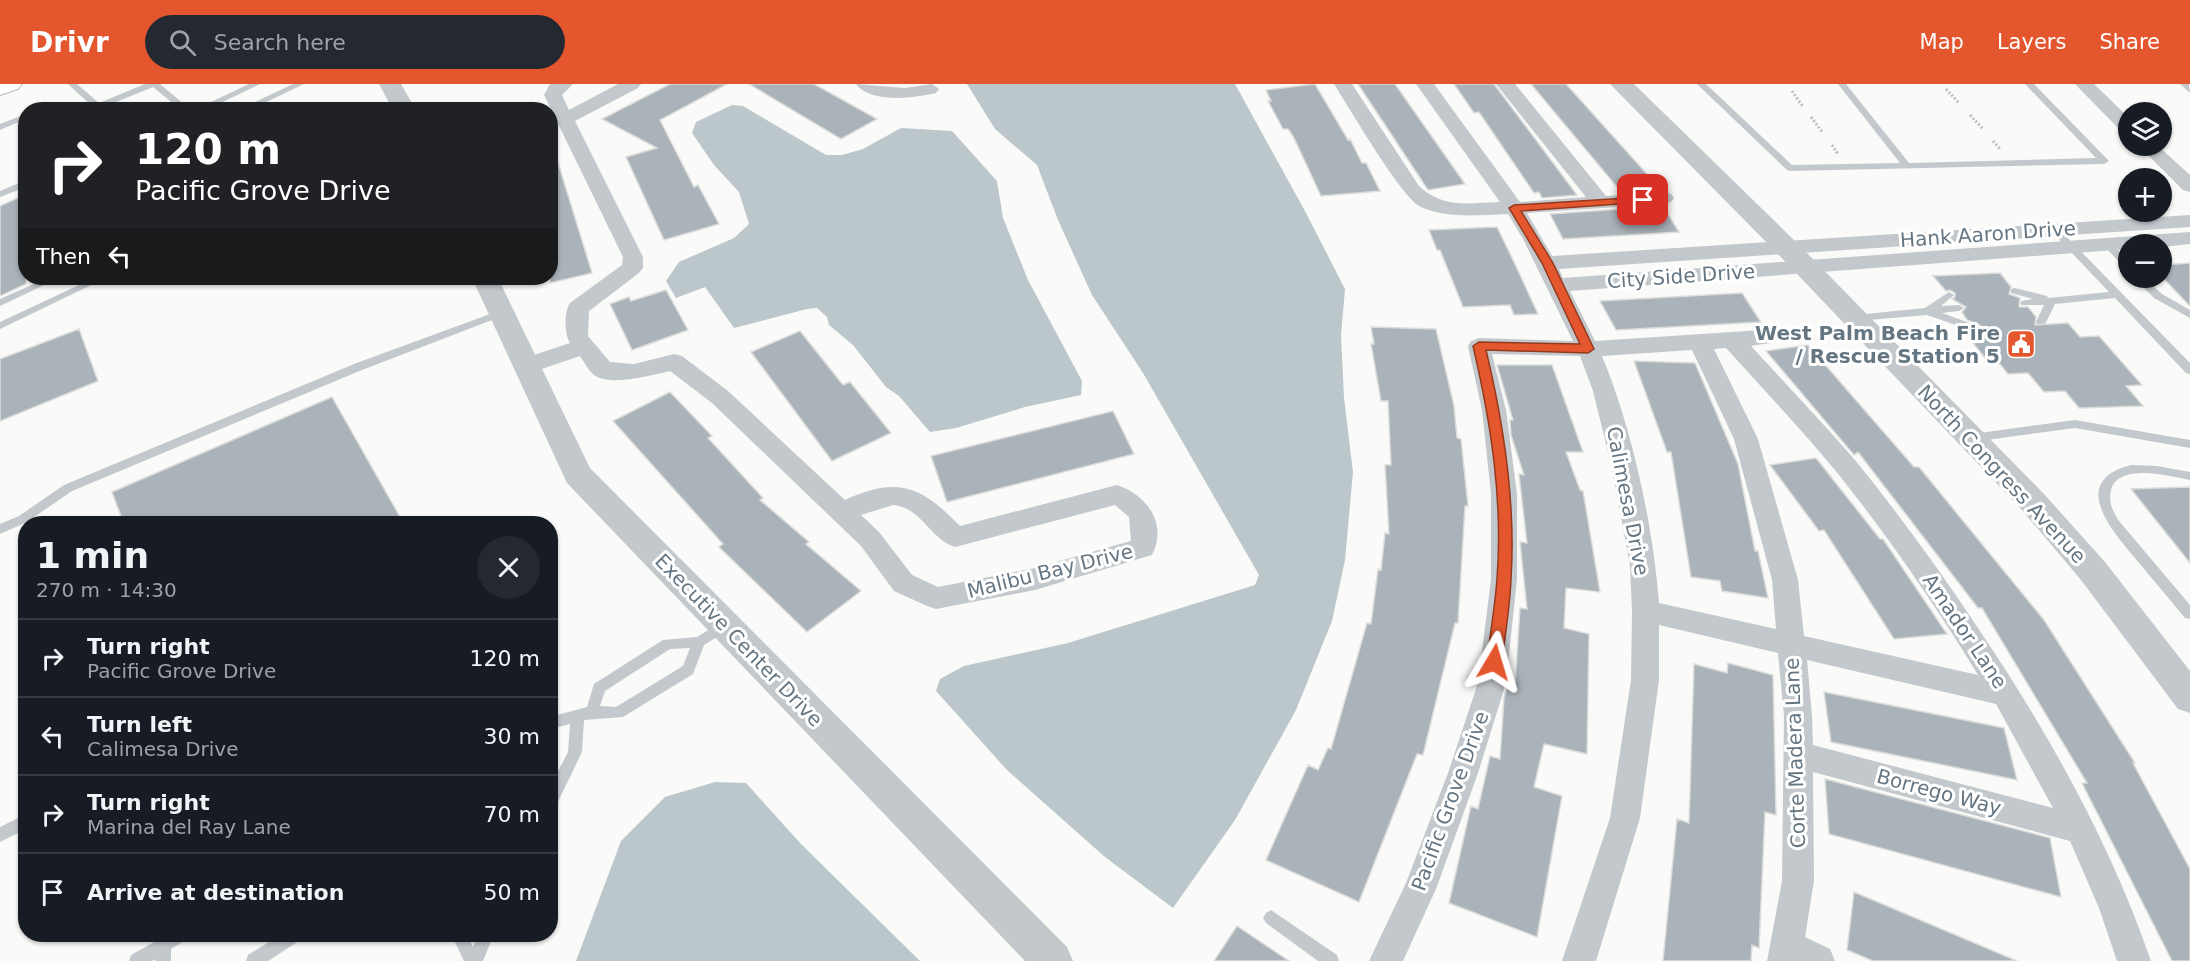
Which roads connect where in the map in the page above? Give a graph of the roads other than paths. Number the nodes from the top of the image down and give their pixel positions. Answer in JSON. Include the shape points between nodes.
{"nodes":[{"id":1,"x":10,"y":84,"type":"edge"},
{"id":2,"x":72,"y":84,"type":"edge"},
{"id":3,"x":154,"y":84,"type":"edge"},
{"id":4,"x":256,"y":84,"type":"edge"},
{"id":5,"x":300,"y":84,"type":"edge"},
{"id":6,"x":390,"y":84,"type":"edge"},
{"id":7,"x":564,"y":84,"type":"edge"},
{"id":8,"x":633,"y":84,"type":"edge"},
{"id":9,"x":865,"y":84,"type":"edge"},
{"id":10,"x":1343,"y":84,"type":"edge"},
{"id":11,"x":1425,"y":84,"type":"edge"},
{"id":12,"x":1505,"y":84,"type":"edge"},
{"id":13,"x":1621,"y":84,"type":"edge"},
{"id":14,"x":1701,"y":84,"type":"edge"},
{"id":15,"x":1842,"y":84,"type":"edge"},
{"id":16,"x":2029,"y":84,"type":"edge"},
{"id":17,"x":2085,"y":84,"type":"edge"},
{"id":18,"x":2184,"y":84,"type":"edge"},
{"id":19,"x":0,"y":88,"type":"edge"},
{"id":20,"x":930,"y":89,"type":"dead end"},
{"id":21,"x":2190,"y":90,"type":"edge"},
{"id":22,"x":93,"y":102,"type":"edge"},
{"id":23,"x":114,"y":102,"type":"edge"},
{"id":24,"x":177,"y":102,"type":"edge"},
{"id":25,"x":216,"y":102,"type":"edge"},
{"id":26,"x":260,"y":102,"type":"edge"},
{"id":27,"x":400,"y":102,"type":"edge"},
{"id":28,"x":556,"y":102,"type":"edge"},
{"id":29,"x":558,"y":106,"type":"edge"},
{"id":30,"x":2118,"y":117,"type":"edge"},
{"id":31,"x":18,"y":119,"type":"edge"},
{"id":32,"x":564,"y":120,"type":"junction"},
{"id":33,"x":0,"y":127,"type":"edge"},
{"id":34,"x":2158,"y":156,"type":"edge"},
{"id":35,"x":1906,"y":165,"type":"junction"},
{"id":36,"x":18,"y":186,"type":"edge"},
{"id":37,"x":2190,"y":186,"type":"edge"},
{"id":38,"x":0,"y":194,"type":"edge"},
{"id":39,"x":1664,"y":198,"type":"dead end"},
{"id":40,"x":1601,"y":203,"type":"junction"},
{"id":41,"x":1514,"y":208,"type":"junction"},
{"id":42,"x":2190,"y":221,"type":"edge"},
{"id":43,"x":2054,"y":230,"type":"junction"},
{"id":44,"x":2190,"y":238,"type":"edge"},
{"id":45,"x":2107,"y":244,"type":"junction"},
{"id":46,"x":2070,"y":247,"type":"junction"},
{"id":47,"x":1676,"y":254,"type":"junction"},
{"id":48,"x":2118,"y":256,"type":"edge"},
{"id":49,"x":1795,"y":257,"type":"junction"},
{"id":50,"x":1597,"y":260,"type":"junction"},
{"id":51,"x":1553,"y":274,"type":"junction"},
{"id":52,"x":1691,"y":275,"type":"junction"},
{"id":53,"x":1610,"y":281,"type":"junction"},
{"id":54,"x":39,"y":285,"type":"edge"},
{"id":55,"x":86,"y":285,"type":"edge"},
{"id":56,"x":488,"y":285,"type":"edge"},
{"id":57,"x":2150,"y":288,"type":"edge"},
{"id":58,"x":2015,"y":291,"type":"dead end"},
{"id":59,"x":1949,"y":295,"type":"dead end"},
{"id":60,"x":2117,"y":295,"type":"junction"},
{"id":61,"x":2051,"y":301,"type":"junction"},
{"id":62,"x":0,"y":303,"type":"edge"},
{"id":63,"x":2028,"y":307,"type":"dead end"},
{"id":64,"x":1927,"y":312,"type":"junction"},
{"id":65,"x":1962,"y":312,"type":"dead end"},
{"id":66,"x":501,"y":313,"type":"junction"},
{"id":67,"x":2190,"y":315,"type":"edge"},
{"id":68,"x":1854,"y":318,"type":"junction"},
{"id":69,"x":2041,"y":322,"type":"dead end"},
{"id":70,"x":0,"y":326,"type":"edge"},
{"id":71,"x":1974,"y":328,"type":"dead end"},
{"id":72,"x":1762,"y":338,"type":"dead end"},
{"id":73,"x":1733,"y":341,"type":"junction"},
{"id":74,"x":1700,"y":344,"type":"junction"},
{"id":75,"x":584,"y":346,"type":"junction"},
{"id":76,"x":1588,"y":349,"type":"junction"},
{"id":77,"x":527,"y":366,"type":"junction"},
{"id":78,"x":2190,"y":370,"type":"edge"},
{"id":79,"x":1971,"y":438,"type":"junction"},
{"id":80,"x":2190,"y":444,"type":"edge"},
{"id":81,"x":2190,"y":476,"type":"edge"},
{"id":82,"x":842,"y":513,"type":"junction"},
{"id":83,"x":34,"y":516,"type":"edge"},
{"id":84,"x":18,"y":525,"type":"edge"},
{"id":85,"x":0,"y":529,"type":"edge"},
{"id":86,"x":1646,"y":611,"type":"junction"},
{"id":87,"x":2190,"y":614,"type":"edge"},
{"id":88,"x":712,"y":634,"type":"junction"},
{"id":89,"x":1791,"y":646,"type":"junction"},
{"id":90,"x":2007,"y":694,"type":"junction"},
{"id":91,"x":2190,"y":698,"type":"edge"},
{"id":92,"x":585,"y":713,"type":"junction"},
{"id":93,"x":558,"y":721,"type":"edge"},
{"id":94,"x":1798,"y":755,"type":"junction"},
{"id":95,"x":558,"y":787,"type":"edge"},
{"id":96,"x":18,"y":825,"type":"edge"},
{"id":97,"x":2080,"y":829,"type":"junction"},
{"id":98,"x":0,"y":835,"type":"edge"},
{"id":99,"x":1271,"y":918,"type":"dead end"},
{"id":100,"x":284,"y":942,"type":"edge"},
{"id":101,"x":462,"y":942,"type":"edge"},
{"id":102,"x":483,"y":942,"type":"edge"},
{"id":103,"x":161,"y":947,"type":"edge"},
{"id":104,"x":1785,"y":953,"type":"edge"},
{"id":105,"x":137,"y":961,"type":"edge"},
{"id":106,"x":254,"y":961,"type":"edge"},
{"id":107,"x":473,"y":961,"type":"edge"},
{"id":108,"x":1053,"y":961,"type":"edge"},
{"id":109,"x":1331,"y":961,"type":"edge"},
{"id":110,"x":1386,"y":961,"type":"edge"},
{"id":111,"x":1579,"y":961,"type":"edge"},
{"id":112,"x":1818,"y":961,"type":"edge"},
{"id":113,"x":2134,"y":961,"type":"edge"}],
"edges":[{"from":1,"to":19,"type":"main road"},
{"from":2,"to":22,"type":"lane"},
{"from":3,"to":23,"type":"lane"},
{"from":3,"to":24,"type":"lane"},
{"from":4,"to":25,"type":"lane"},
{"from":5,"to":26,"type":"lane"},
{"from":6,"to":27,"type":"street"},
{"from":7,"to":28,"type":"street","name":"Malibu Bay Drive","via":[[553,94]]},
{"from":8,"to":32,"type":"street"},
{"from":9,"to":20,"type":"street","via":[[879,92]]},
{"from":10,"to":41,"type":"street","via":[[1412,190],[1425,202],[1461,209]]},
{"from":11,"to":41,"type":"street","name":"Calimesa Drive"},
{"from":12,"to":40,"type":"street"},
{"from":13,"to":49,"type":"street","name":"North Congress Avenue"},
{"from":14,"to":35,"type":"lane","via":[[1790,168]]},
{"from":15,"to":35,"type":"lane"},
{"from":16,"to":35,"type":"lane","via":[[2104,161]]},
{"from":17,"to":30,"type":"street"},
{"from":18,"to":21,"type":"lane"},
{"from":29,"to":32,"type":"street","name":"Malibu Bay Drive"},
{"from":31,"to":33,"type":"lane"},
{"from":32,"to":75,"type":"street","name":"Malibu Bay Drive","via":[[633,256],[633,268],[578,308],[577,337]]},
{"from":34,"to":37,"type":"street"},
{"from":36,"to":38,"type":"lane"},
{"from":39,"to":40,"type":"street"},
{"from":40,"to":41,"type":"street"},
{"from":41,"to":51,"type":"street","name":"Calimesa Drive"},
{"from":42,"to":43,"type":"street","name":"Hank Aaron Drive"},
{"from":43,"to":46,"type":"lane"},
{"from":43,"to":49,"type":"street","name":"Hank Aaron Drive"},
{"from":44,"to":45,"type":"street","name":"Hank Aaron Drive"},
{"from":45,"to":46,"type":"street","name":"Hank Aaron Drive"},
{"from":45,"to":48,"type":"lane"},
{"from":46,"to":49,"type":"street","name":"Hank Aaron Drive"},
{"from":46,"to":60,"type":"lane"},
{"from":47,"to":49,"type":"street","name":"City Side Drive"},
{"from":47,"to":50,"type":"street","name":"City Side Drive"},
{"from":47,"to":52,"type":"street"},
{"from":49,"to":52,"type":"street","name":"City Side Drive"},
{"from":49,"to":68,"type":"street","name":"North Congress Avenue"},
{"from":50,"to":51,"type":"street","name":"City Side Drive"},
{"from":50,"to":53,"type":"street"},
{"from":51,"to":53,"type":"street","name":"City Side Drive"},
{"from":51,"to":76,"type":"street","name":"Calimesa Drive"},
{"from":52,"to":53,"type":"street","name":"City Side Drive"},
{"from":54,"to":62,"type":"lane"},
{"from":55,"to":70,"type":"lane"},
{"from":56,"to":66,"type":"street","name":"Executive Center Drive"},
{"from":57,"to":67,"type":"lane"},
{"from":58,"to":61,"type":"lane"},
{"from":59,"to":64,"type":"lane"},
{"from":60,"to":61,"type":"lane"},
{"from":60,"to":78,"type":"lane"},
{"from":61,"to":63,"type":"lane"},
{"from":61,"to":69,"type":"lane"},
{"from":64,"to":65,"type":"lane"},
{"from":64,"to":68,"type":"lane"},
{"from":64,"to":71,"type":"lane"},
{"from":66,"to":77,"type":"street","name":"Executive Center Drive"},
{"from":66,"to":83,"type":"lane","via":[[358,367],[68,488]]},
{"from":68,"to":79,"type":"street","name":"North Congress Avenue"},
{"from":72,"to":73,"type":"street","name":"Pacific Grove Drive"},
{"from":73,"to":74,"type":"street","name":"Pacific Grove Drive"},
{"from":73,"to":90,"type":"street","name":"Amador Lane","via":[[1861,485],[1927,573]]},
{"from":74,"to":76,"type":"street","name":"Pacific Grove Drive"},
{"from":74,"to":89,"type":"street","name":"Corte Madera Lane","via":[[1746,439],[1785,580]]},
{"from":75,"to":77,"type":"street"},
{"from":75,"to":82,"type":"street","name":"Malibu Bay Drive","via":[[603,370],[634,372],[674,362],[720,397]]},
{"from":76,"to":86,"type":"street","name":"Calimesa Drive","via":[[1605,391],[1623,464],[1643,565]]},
{"from":76,"to":110,"type":"street","name":"Pacific Grove Drive","via":[[1479,346],[1494,410],[1504,494],[1504,579],[1492,683],[1420,889]]},
{"from":77,"to":88,"type":"street","name":"Executive Center Drive","via":[[578,475]]},
{"from":79,"to":80,"type":"lane","via":[[2075,424]]},
{"from":79,"to":91,"type":"street","name":"North Congress Avenue","via":[[2093,571]]},
{"from":81,"to":87,"type":"lane","via":[[2152,468],[2132,469],[2116,475],[2107,484],[2103,497],[2118,529]]},
{"from":82,"to":82,"type":"street","name":"Malibu Bay Drive","via":[[870,539],[903,583],[936,598],[1035,579],[1143,548],[1145,532],[1133,503],[1117,495],[954,537],[926,508],[908,496],[874,497]]},
{"from":84,"to":85,"type":"lane"},
{"from":86,"to":89,"type":"street"},
{"from":86,"to":111,"type":"street","name":"Calimesa Drive","via":[[1645,680],[1625,818]]},
{"from":88,"to":92,"type":"lane","via":[[668,644],[599,688]]},
{"from":88,"to":92,"type":"lane","via":[[688,670],[618,713]]},
{"from":88,"to":108,"type":"street","name":"Executive Center Drive"},
{"from":89,"to":90,"type":"street"},
{"from":89,"to":94,"type":"street","name":"Corte Madera Lane"},
{"from":90,"to":97,"type":"street","name":"Amador Lane"},
{"from":92,"to":93,"type":"lane"},
{"from":92,"to":95,"type":"lane","via":[[575,752]]},
{"from":94,"to":97,"type":"street","name":"Borrego Way"},
{"from":94,"to":104,"type":"street","name":"Corte Madera Lane","via":[[1798,881]]},
{"from":96,"to":98,"type":"lane"},
{"from":97,"to":113,"type":"street","name":"Amador Lane"},
{"from":99,"to":109,"type":"lane"},
{"from":100,"to":106,"type":"lane"},
{"from":101,"to":107,"type":"lane"},
{"from":102,"to":107,"type":"lane"},
{"from":103,"to":105,"type":"lane"},
{"from":104,"to":112,"type":"street"}]}
